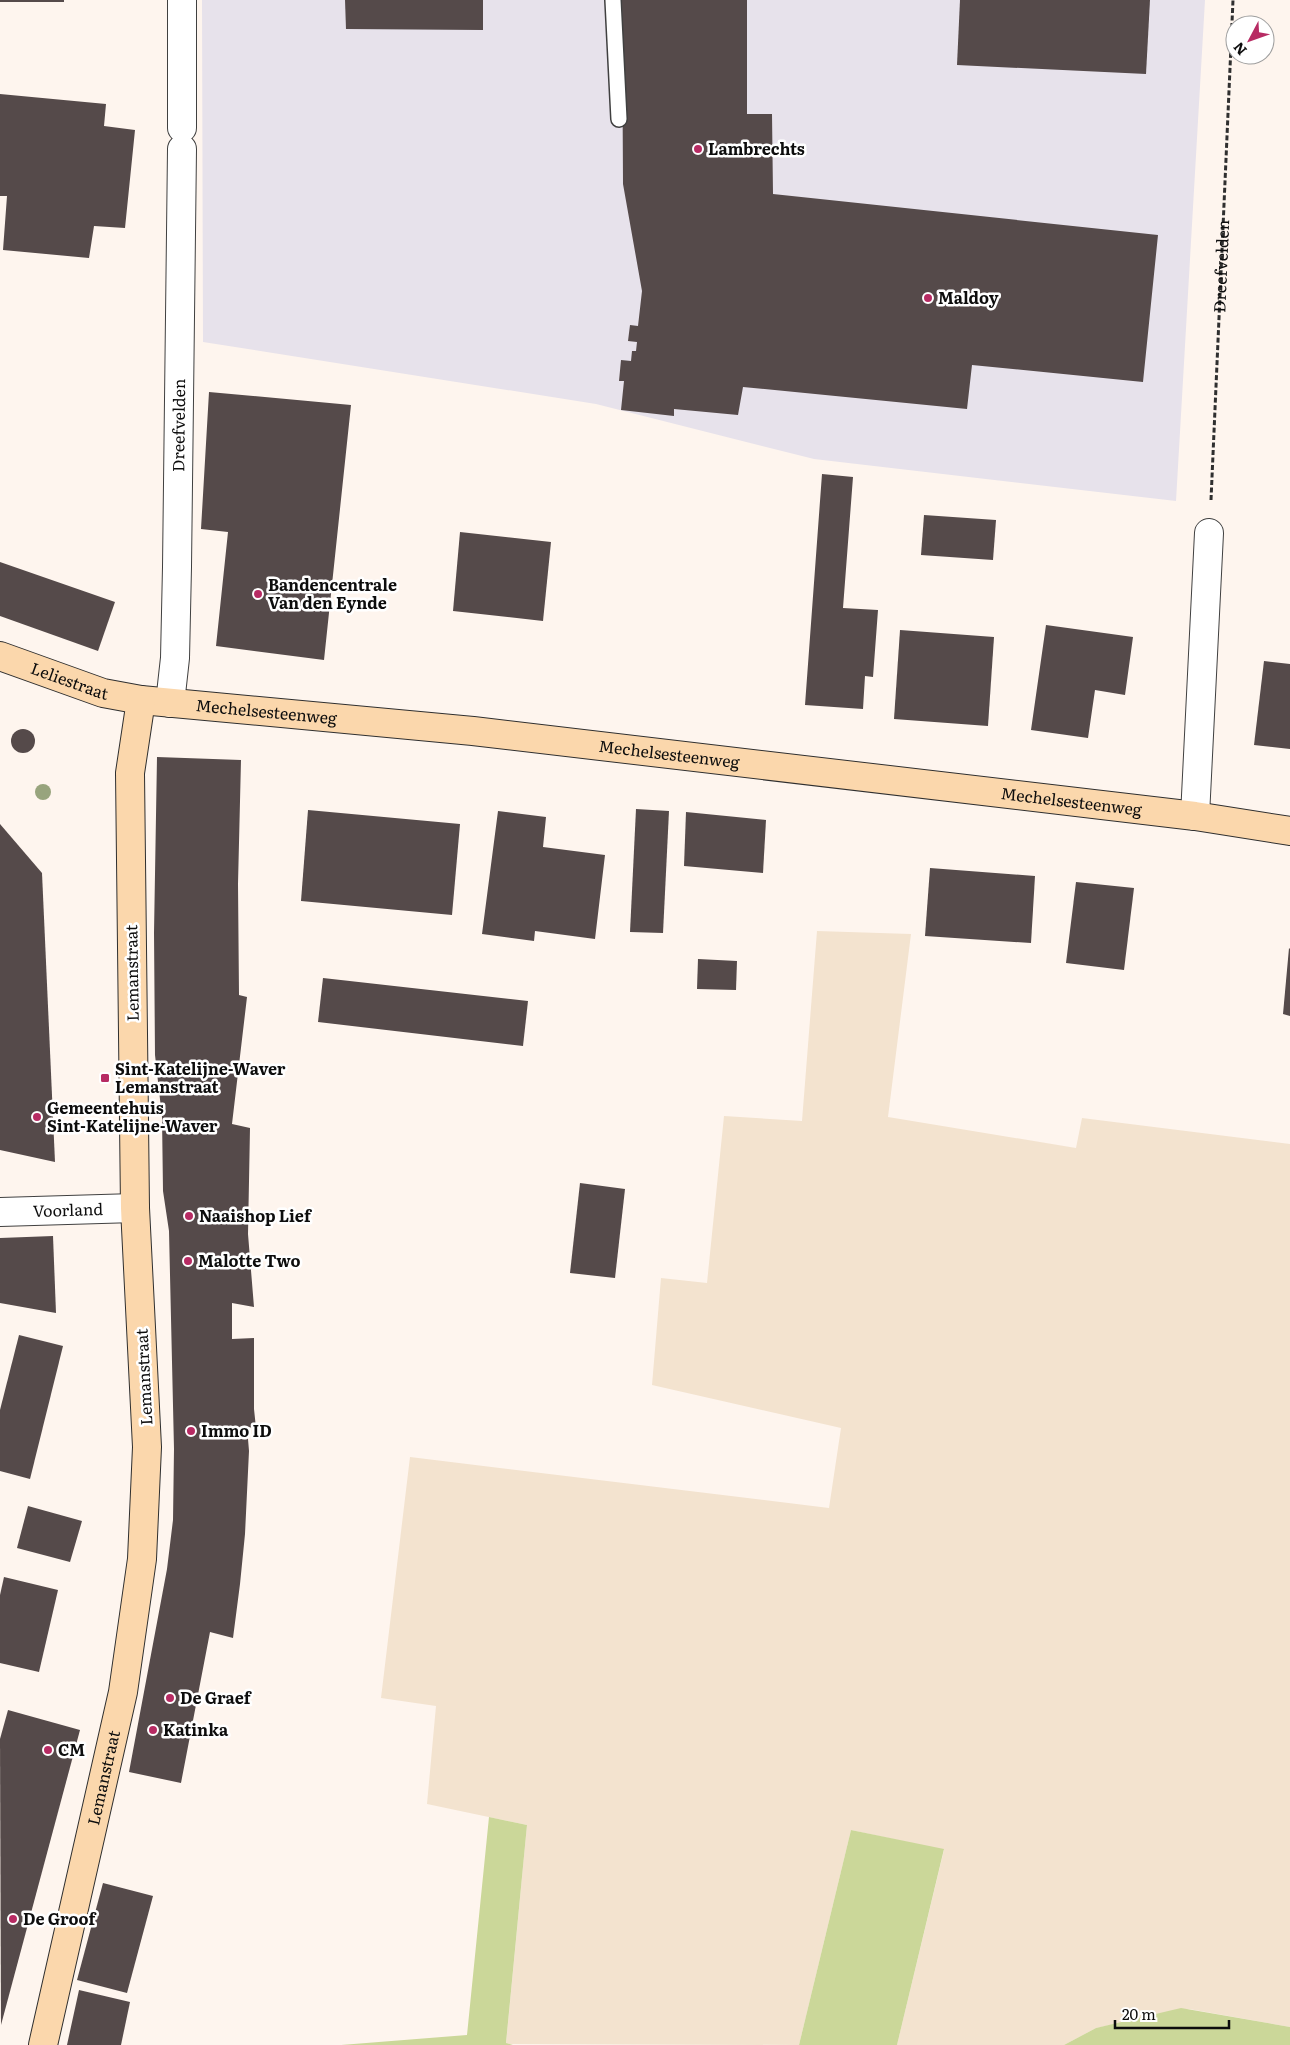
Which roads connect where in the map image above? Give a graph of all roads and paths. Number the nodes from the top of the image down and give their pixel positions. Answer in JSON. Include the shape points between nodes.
{"nodes":[{"id":1,"x":182,"y":0,"type":"edge"},
{"id":2,"x":613,"y":0,"type":"edge"},
{"id":3,"x":1233,"y":0,"type":"edge"},
{"id":4,"x":619,"y":119,"type":"dead end"},
{"id":5,"x":1209,"y":533,"type":"joint"},
{"id":6,"x":0,"y":656,"type":"edge"},
{"id":7,"x":141,"y":700,"type":"junction"},
{"id":8,"x":170,"y":703,"type":"junction"},
{"id":9,"x":1195,"y":816,"type":"junction"},
{"id":10,"x":1290,"y":831,"type":"edge"},
{"id":11,"x":135,"y":1208,"type":"junction"},
{"id":12,"x":0,"y":1212,"type":"edge"},
{"id":13,"x":43,"y":2045,"type":"edge"}],
"edges":[{"from":1,"to":8,"type":"street","name":"Dreefvelden","via":[[177,567],[175,658]]},
{"from":2,"to":4,"type":"lane"},
{"from":3,"to":5,"type":"path","name":"Dreefvelden"},
{"from":5,"to":9,"type":"street"},
{"from":6,"to":7,"type":"street","name":"Leliestraat","via":[[102,693]]},
{"from":7,"to":8,"type":"street","name":"Mechelsesteenweg"},
{"from":7,"to":11,"type":"street","name":"Lemanstraat","via":[[130,772]]},
{"from":8,"to":9,"type":"street","name":"Mechelsesteenweg","via":[[483,732]]},
{"from":9,"to":10,"type":"street","name":"Mechelsesteenweg"},
{"from":11,"to":12,"type":"street","name":"Voorland"},
{"from":11,"to":13,"type":"street","name":"Lemanstraat","via":[[147,1447],[142,1559],[123,1692]]}]}
